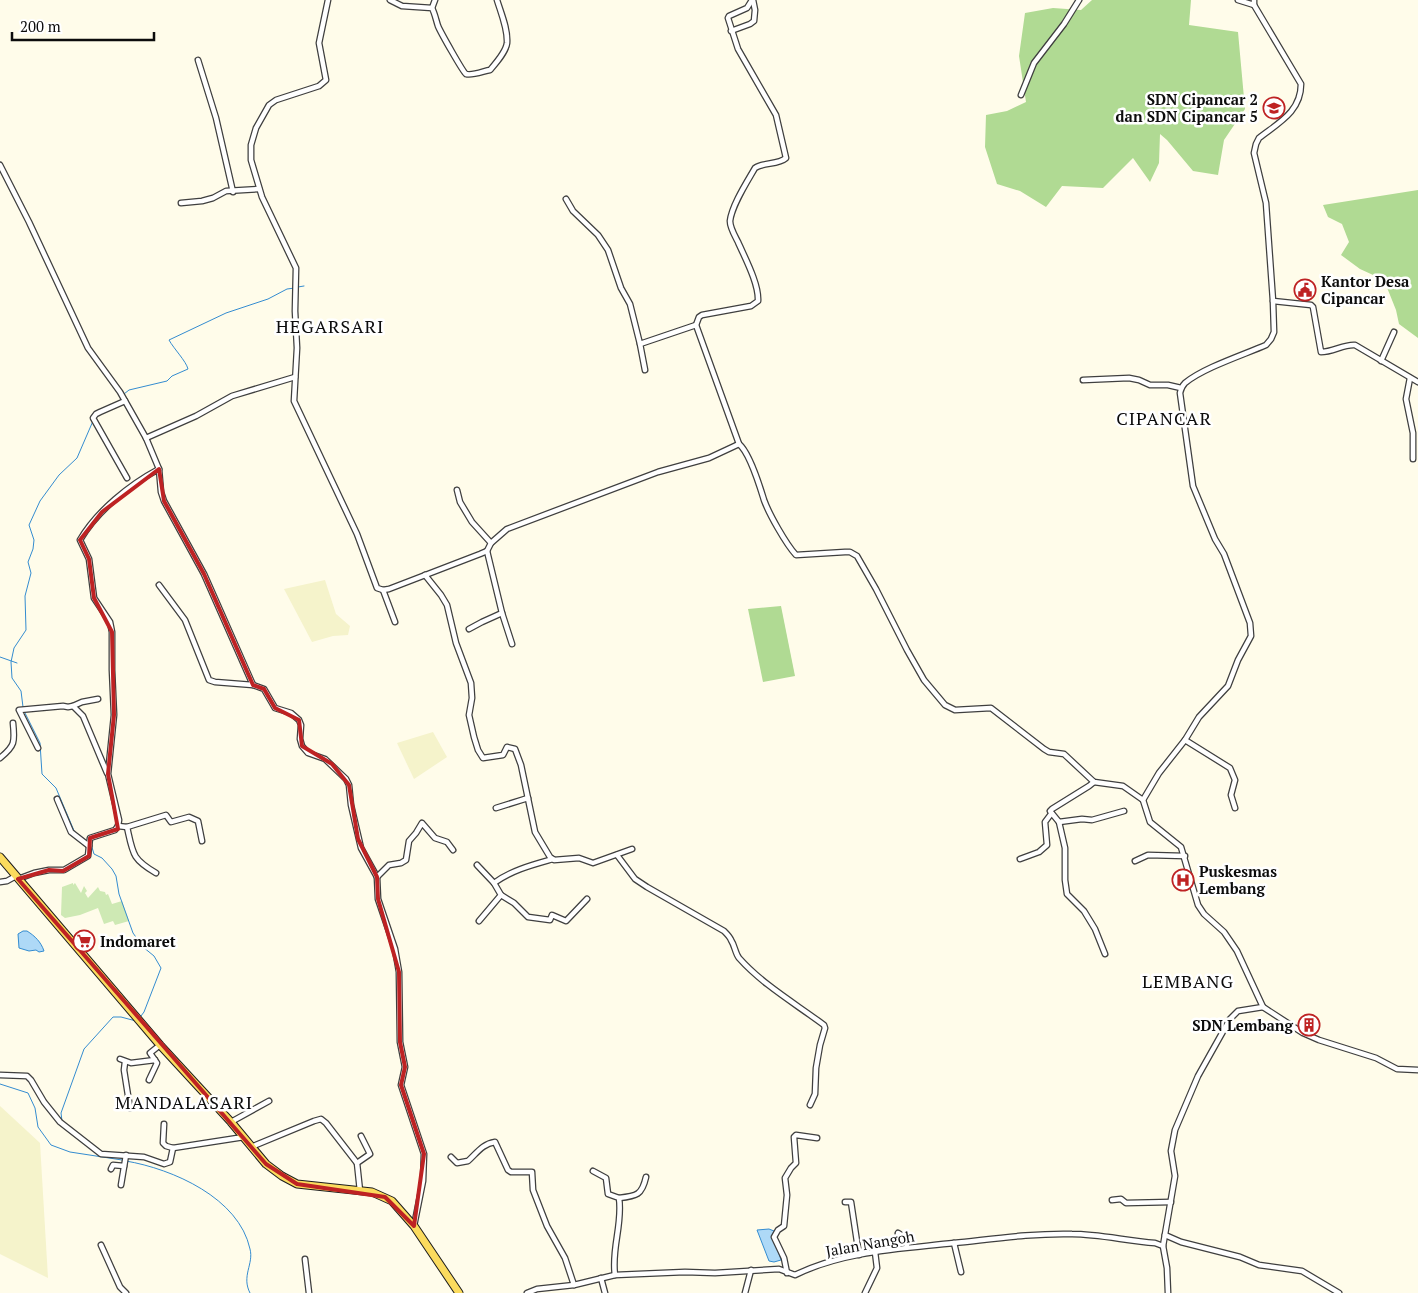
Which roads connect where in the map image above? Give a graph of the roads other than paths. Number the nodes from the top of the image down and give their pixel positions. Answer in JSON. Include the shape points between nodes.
{"nodes":[{"id":1,"x":328,"y":0,"type":"edge"},
{"id":2,"x":390,"y":0,"type":"edge"},
{"id":3,"x":435,"y":0,"type":"edge"},
{"id":4,"x":497,"y":0,"type":"edge"},
{"id":5,"x":753,"y":0,"type":"edge"},
{"id":6,"x":1079,"y":0,"type":"edge"},
{"id":7,"x":1238,"y":0,"type":"edge"},
{"id":8,"x":1254,"y":2,"type":"edge"},
{"id":9,"x":432,"y":8,"type":"junction"},
{"id":10,"x":731,"y":31,"type":"junction"},
{"id":11,"x":198,"y":60,"type":"dead end"},
{"id":12,"x":1021,"y":94,"type":"dead end"},
{"id":13,"x":0,"y":165,"type":"edge"},
{"id":14,"x":259,"y":189,"type":"junction"},
{"id":15,"x":233,"y":192,"type":"junction"},
{"id":16,"x":566,"y":199,"type":"dead end"},
{"id":17,"x":181,"y":203,"type":"dead end"},
{"id":18,"x":1273,"y":301,"type":"junction"},
{"id":19,"x":696,"y":325,"type":"junction"},
{"id":20,"x":1394,"y":332,"type":"dead end"},
{"id":21,"x":640,"y":344,"type":"junction"},
{"id":22,"x":1381,"y":361,"type":"junction"},
{"id":23,"x":645,"y":370,"type":"dead end"},
{"id":24,"x":295,"y":377,"type":"junction"},
{"id":25,"x":1410,"y":378,"type":"junction"},
{"id":26,"x":1083,"y":380,"type":"dead end"},
{"id":27,"x":1418,"y":382,"type":"edge"},
{"id":28,"x":1181,"y":388,"type":"junction"},
{"id":29,"x":125,"y":401,"type":"junction"},
{"id":30,"x":146,"y":438,"type":"junction"},
{"id":31,"x":739,"y":444,"type":"junction"},
{"id":32,"x":1413,"y":458,"type":"dead end"},
{"id":33,"x":160,"y":469,"type":"junction"},
{"id":34,"x":127,"y":478,"type":"dead end"},
{"id":35,"x":457,"y":490,"type":"dead end"},
{"id":36,"x":491,"y":542,"type":"junction"},
{"id":37,"x":486,"y":551,"type":"junction"},
{"id":38,"x":425,"y":575,"type":"junction"},
{"id":39,"x":159,"y":585,"type":"dead end"},
{"id":40,"x":383,"y":590,"type":"junction"},
{"id":41,"x":502,"y":613,"type":"junction"},
{"id":42,"x":395,"y":622,"type":"dead end"},
{"id":43,"x":469,"y":629,"type":"dead end"},
{"id":44,"x":512,"y":644,"type":"dead end"},
{"id":45,"x":253,"y":685,"type":"junction"},
{"id":46,"x":98,"y":699,"type":"dead end"},
{"id":47,"x":73,"y":706,"type":"junction"},
{"id":48,"x":13,"y":723,"type":"dead end"},
{"id":49,"x":1185,"y":740,"type":"junction"},
{"id":50,"x":38,"y":748,"type":"dead end"},
{"id":51,"x":0,"y":758,"type":"edge"},
{"id":52,"x":108,"y":774,"type":"junction"},
{"id":53,"x":1094,"y":782,"type":"junction"},
{"id":54,"x":528,"y":798,"type":"junction"},
{"id":55,"x":57,"y":799,"type":"dead end"},
{"id":56,"x":1143,"y":800,"type":"junction"},
{"id":57,"x":496,"y":808,"type":"dead end"},
{"id":58,"x":1235,"y":808,"type":"dead end"},
{"id":59,"x":1124,"y":812,"type":"dead end"},
{"id":60,"x":1051,"y":814,"type":"junction"},
{"id":61,"x":1059,"y":822,"type":"junction"},
{"id":62,"x":118,"y":826,"type":"junction"},
{"id":63,"x":127,"y":827,"type":"junction"},
{"id":64,"x":202,"y":841,"type":"dead end"},
{"id":65,"x":89,"y":843,"type":"junction"},
{"id":66,"x":632,"y":849,"type":"dead end"},
{"id":67,"x":454,"y":850,"type":"dead end"},
{"id":68,"x":617,"y":855,"type":"junction"},
{"id":69,"x":1184,"y":856,"type":"junction"},
{"id":70,"x":0,"y":857,"type":"edge"},
{"id":71,"x":553,"y":859,"type":"junction"},
{"id":72,"x":1020,"y":859,"type":"dead end"},
{"id":73,"x":1135,"y":861,"type":"dead end"},
{"id":74,"x":477,"y":865,"type":"dead end"},
{"id":75,"x":156,"y":874,"type":"dead end"},
{"id":76,"x":17,"y":877,"type":"junction"},
{"id":77,"x":377,"y":877,"type":"junction"},
{"id":78,"x":0,"y":882,"type":"edge"},
{"id":79,"x":494,"y":884,"type":"junction"},
{"id":80,"x":501,"y":895,"type":"junction"},
{"id":81,"x":587,"y":899,"type":"dead end"},
{"id":82,"x":479,"y":921,"type":"dead end"},
{"id":83,"x":1105,"y":954,"type":"dead end"},
{"id":84,"x":1264,"y":1007,"type":"junction"},
{"id":85,"x":160,"y":1045,"type":"junction"},
{"id":86,"x":120,"y":1059,"type":"dead end"},
{"id":87,"x":155,"y":1060,"type":"junction"},
{"id":88,"x":125,"y":1062,"type":"junction"},
{"id":89,"x":1418,"y":1070,"type":"edge"},
{"id":90,"x":0,"y":1075,"type":"edge"},
{"id":91,"x":149,"y":1080,"type":"dead end"},
{"id":92,"x":269,"y":1101,"type":"dead end"},
{"id":93,"x":810,"y":1105,"type":"dead end"},
{"id":94,"x":130,"y":1108,"type":"dead end"},
{"id":95,"x":231,"y":1122,"type":"junction"},
{"id":96,"x":164,"y":1124,"type":"dead end"},
{"id":97,"x":362,"y":1136,"type":"dead end"},
{"id":98,"x":244,"y":1137,"type":"junction"},
{"id":99,"x":817,"y":1138,"type":"dead end"},
{"id":100,"x":251,"y":1147,"type":"junction"},
{"id":101,"x":173,"y":1148,"type":"junction"},
{"id":102,"x":126,"y":1157,"type":"junction"},
{"id":103,"x":450,"y":1157,"type":"dead end"},
{"id":104,"x":357,"y":1164,"type":"junction"},
{"id":105,"x":124,"y":1165,"type":"junction"},
{"id":106,"x":111,"y":1169,"type":"dead end"},
{"id":107,"x":592,"y":1171,"type":"dead end"},
{"id":108,"x":646,"y":1177,"type":"dead end"},
{"id":109,"x":121,"y":1185,"type":"dead end"},
{"id":110,"x":360,"y":1191,"type":"junction"},
{"id":111,"x":619,"y":1198,"type":"junction"},
{"id":112,"x":1112,"y":1200,"type":"dead end"},
{"id":113,"x":845,"y":1202,"type":"dead end"},
{"id":114,"x":1171,"y":1202,"type":"junction"},
{"id":115,"x":414,"y":1226,"type":"junction"},
{"id":116,"x":898,"y":1232,"type":"dead end"},
{"id":117,"x":1165,"y":1235,"type":"junction"},
{"id":118,"x":954,"y":1243,"type":"junction"},
{"id":119,"x":101,"y":1245,"type":"dead end"},
{"id":120,"x":1163,"y":1246,"type":"junction"},
{"id":121,"x":907,"y":1247,"type":"junction"},
{"id":122,"x":875,"y":1252,"type":"junction"},
{"id":123,"x":859,"y":1255,"type":"junction"},
{"id":124,"x":305,"y":1259,"type":"dead end"},
{"id":125,"x":751,"y":1270,"type":"junction"},
{"id":126,"x":961,"y":1272,"type":"dead end"},
{"id":127,"x":787,"y":1273,"type":"junction"},
{"id":128,"x":615,"y":1276,"type":"junction"},
{"id":129,"x":601,"y":1278,"type":"junction"},
{"id":130,"x":574,"y":1285,"type":"junction"},
{"id":131,"x":120,"y":1288,"type":"junction"},
{"id":132,"x":117,"y":1293,"type":"edge"},
{"id":133,"x":126,"y":1293,"type":"edge"},
{"id":134,"x":309,"y":1293,"type":"edge"},
{"id":135,"x":459,"y":1293,"type":"edge"},
{"id":136,"x":527,"y":1293,"type":"edge"},
{"id":137,"x":605,"y":1293,"type":"edge"},
{"id":138,"x":745,"y":1293,"type":"edge"},
{"id":139,"x":865,"y":1293,"type":"edge"},
{"id":140,"x":1168,"y":1293,"type":"edge"},
{"id":141,"x":1339,"y":1293,"type":"edge"}],
"edges":[{"from":1,"to":14,"type":"street","via":[[319,43],[326,80],[319,86],[276,100],[264,112],[251,145],[251,160]]},
{"from":2,"to":9,"type":"street","via":[[402,6]]},
{"from":3,"to":9,"type":"street"},
{"from":4,"to":9,"type":"street","via":[[503,18],[505,49],[490,70],[470,74],[463,71],[446,43]]},
{"from":5,"to":10,"type":"street","via":[[747,8],[728,17]]},
{"from":5,"to":10,"type":"street","via":[[754,21]]},
{"from":6,"to":12,"type":"street","via":[[1034,63]]},
{"from":7,"to":8,"type":"street"},
{"from":8,"to":18,"type":"street","via":[[1301,84],[1297,105],[1259,138],[1254,153],[1266,203]]},
{"from":10,"to":19,"type":"street","via":[[776,116],[786,158],[755,168],[731,218],[758,301],[751,306],[702,315]]},
{"from":11,"to":15,"type":"street"},
{"from":13,"to":29,"type":"street","via":[[88,348]]},
{"from":14,"to":15,"type":"street"},
{"from":14,"to":24,"type":"street","via":[[296,268]]},
{"from":15,"to":17,"type":"street"},
{"from":16,"to":21,"type":"street","via":[[608,250],[630,304]]},
{"from":18,"to":22,"type":"street","via":[[1313,307],[1321,352],[1352,344]]},
{"from":18,"to":28,"type":"street","via":[[1274,332],[1266,345],[1197,375]]},
{"from":19,"to":21,"type":"street"},
{"from":19,"to":31,"type":"street"},
{"from":20,"to":22,"type":"street"},
{"from":21,"to":23,"type":"street"},
{"from":22,"to":25,"type":"street"},
{"from":24,"to":30,"type":"street","via":[[232,396]]},
{"from":24,"to":40,"type":"street","via":[[297,410],[356,534],[372,578],[377,588]]},
{"from":25,"to":27,"type":"street"},
{"from":25,"to":32,"type":"street","via":[[1406,399],[1413,433]]},
{"from":26,"to":28,"type":"street","via":[[1129,378],[1150,385]]},
{"from":28,"to":49,"type":"street","via":[[1193,486],[1214,539],[1224,554],[1252,636],[1228,686],[1204,710]]},
{"from":29,"to":30,"type":"street"},
{"from":29,"to":34,"type":"street","via":[[93,418]]},
{"from":30,"to":33,"type":"street"},
{"from":31,"to":36,"type":"street","via":[[709,458],[658,472],[507,529]]},
{"from":31,"to":53,"type":"street","via":[[759,482],[768,508],[794,553],[850,552],[857,556],[924,680],[945,705],[955,710],[991,708],[1044,749],[1064,754]]},
{"from":33,"to":45,"type":"street","via":[[164,501],[204,574]]},
{"from":33,"to":52,"type":"street","via":[[130,487],[102,512],[80,540],[89,559],[94,598],[110,622],[112,632],[114,715]]},
{"from":35,"to":36,"type":"street","via":[[460,502],[476,527]]},
{"from":36,"to":37,"type":"street"},
{"from":37,"to":38,"type":"street"},
{"from":37,"to":41,"type":"street"},
{"from":38,"to":40,"type":"street"},
{"from":38,"to":54,"type":"street","via":[[447,605],[456,643],[471,683],[469,715],[478,750],[483,758],[503,755],[507,747],[515,749]]},
{"from":39,"to":45,"type":"street","via":[[185,620],[210,680]]},
{"from":40,"to":42,"type":"street"},
{"from":41,"to":43,"type":"street"},
{"from":41,"to":44,"type":"street"},
{"from":45,"to":77,"type":"street","via":[[264,689],[275,708],[299,720],[302,746],[308,753],[325,759],[350,785],[361,848]]},
{"from":46,"to":47,"type":"street"},
{"from":47,"to":50,"type":"street","via":[[22,710],[20,713]]},
{"from":47,"to":52,"type":"street","via":[[83,716]]},
{"from":48,"to":51,"type":"street","via":[[15,741]]},
{"from":49,"to":56,"type":"street"},
{"from":49,"to":58,"type":"street","via":[[1230,768],[1236,780],[1231,795]]},
{"from":52,"to":62,"type":"street","via":[[118,812]]},
{"from":53,"to":56,"type":"street","via":[[1123,786]]},
{"from":53,"to":60,"type":"street","via":[[1052,809]]},
{"from":54,"to":57,"type":"street"},
{"from":54,"to":71,"type":"street","via":[[535,832]]},
{"from":55,"to":65,"type":"street","via":[[71,832]]},
{"from":56,"to":69,"type":"street","via":[[1150,822],[1179,844]]},
{"from":59,"to":61,"type":"street","via":[[1092,820]]},
{"from":60,"to":61,"type":"street"},
{"from":60,"to":72,"type":"street","via":[[1044,822],[1047,845]]},
{"from":61,"to":83,"type":"street","via":[[1065,848],[1067,894],[1084,911]]},
{"from":62,"to":63,"type":"street"},
{"from":62,"to":65,"type":"street"},
{"from":63,"to":64,"type":"street","via":[[166,815],[171,822],[189,817],[198,821]]},
{"from":63,"to":75,"type":"street","via":[[134,856]]},
{"from":65,"to":76,"type":"street","via":[[88,856],[64,870]]},
{"from":66,"to":68,"type":"street"},
{"from":67,"to":77,"type":"street","via":[[447,842],[435,838],[422,823],[409,841],[406,860],[389,865]]},
{"from":68,"to":71,"type":"street","via":[[593,863],[578,858]]},
{"from":68,"to":93,"type":"street","via":[[635,879],[724,931],[731,939],[737,956],[754,974],[824,1025],[815,1094]]},
{"from":69,"to":73,"type":"street","via":[[1148,855]]},
{"from":69,"to":84,"type":"street","via":[[1198,905],[1237,951]]},
{"from":70,"to":76,"type":"main road"},
{"from":71,"to":79,"type":"street","via":[[526,866]]},
{"from":74,"to":79,"type":"street"},
{"from":76,"to":78,"type":"street"},
{"from":76,"to":85,"type":"main road"},
{"from":77,"to":115,"type":"street","via":[[378,899],[395,949],[399,972],[400,1042],[405,1066],[401,1085],[424,1154],[423,1181]]},
{"from":79,"to":80,"type":"street"},
{"from":80,"to":81,"type":"street","via":[[528,917],[550,920],[552,915],[566,921]]},
{"from":80,"to":82,"type":"street"},
{"from":84,"to":89,"type":"street","via":[[1319,1040],[1376,1058],[1397,1069]]},
{"from":84,"to":114,"type":"street","via":[[1238,1011],[1230,1019],[1198,1076],[1172,1143],[1175,1176]]},
{"from":85,"to":87,"type":"street","via":[[150,1053]]},
{"from":85,"to":95,"type":"main road"},
{"from":86,"to":88,"type":"street"},
{"from":87,"to":88,"type":"street"},
{"from":87,"to":91,"type":"street","via":[[156,1068]]},
{"from":88,"to":94,"type":"street"},
{"from":90,"to":102,"type":"street","via":[[26,1076],[60,1122],[97,1151]]},
{"from":92,"to":95,"type":"street"},
{"from":95,"to":98,"type":"main road"},
{"from":96,"to":101,"type":"street","via":[[163,1143]]},
{"from":97,"to":104,"type":"street","via":[[369,1156]]},
{"from":98,"to":100,"type":"main road"},
{"from":98,"to":101,"type":"street"},
{"from":99,"to":127,"type":"street","via":[[794,1137],[796,1161],[785,1178],[784,1226],[774,1237]]},
{"from":100,"to":104,"type":"street","via":[[321,1119]]},
{"from":100,"to":110,"type":"main road","via":[[266,1164],[291,1182]]},
{"from":101,"to":102,"type":"street","via":[[170,1162],[166,1164],[144,1157]]},
{"from":102,"to":105,"type":"street"},
{"from":103,"to":130,"type":"street","via":[[457,1163],[468,1161],[484,1145],[495,1142],[508,1170],[532,1172],[533,1190]]},
{"from":104,"to":110,"type":"street"},
{"from":105,"to":106,"type":"street","via":[[113,1165]]},
{"from":105,"to":109,"type":"street"},
{"from":107,"to":111,"type":"street","via":[[606,1178],[608,1194]]},
{"from":108,"to":111,"type":"street","via":[[640,1193]]},
{"from":110,"to":115,"type":"main road","via":[[372,1192],[392,1201]]},
{"from":111,"to":128,"type":"street","via":[[621,1210],[614,1251]]},
{"from":112,"to":114,"type":"street","via":[[1121,1199],[1126,1203]]},
{"from":113,"to":123,"type":"street","via":[[851,1202]]},
{"from":114,"to":117,"type":"street"},
{"from":115,"to":135,"type":"main road"},
{"from":116,"to":121,"type":"street","via":[[906,1238]]},
{"from":117,"to":120,"type":"street"},
{"from":117,"to":141,"type":"street","via":[[1260,1265],[1302,1271]]},
{"from":118,"to":120,"type":"street","name":"Jalan Nangoh","via":[[1071,1234],[1155,1242]]},
{"from":118,"to":121,"type":"street","name":"Jalan Nangoh"},
{"from":118,"to":126,"type":"street"},
{"from":119,"to":131,"type":"street"},
{"from":120,"to":140,"type":"street","via":[[1168,1268]]},
{"from":121,"to":122,"type":"street","name":"Jalan Nangoh"},
{"from":122,"to":123,"type":"street","name":"Jalan Nangoh"},
{"from":122,"to":139,"type":"street","via":[[877,1268]]},
{"from":123,"to":127,"type":"street","name":"Jalan Nangoh","via":[[814,1265],[795,1275]]},
{"from":124,"to":134,"type":"street"},
{"from":125,"to":127,"type":"street","name":"Jalan Nangoh","via":[[779,1269]]},
{"from":125,"to":128,"type":"street","name":"Jalan Nangoh"},
{"from":125,"to":138,"type":"street"},
{"from":128,"to":129,"type":"street","name":"Jalan Nangoh"},
{"from":129,"to":130,"type":"street","name":"Jalan Nangoh"},
{"from":129,"to":137,"type":"street"},
{"from":130,"to":136,"type":"street","name":"Jalan Nangoh"},
{"from":131,"to":132,"type":"street"},
{"from":131,"to":133,"type":"street"}]}
